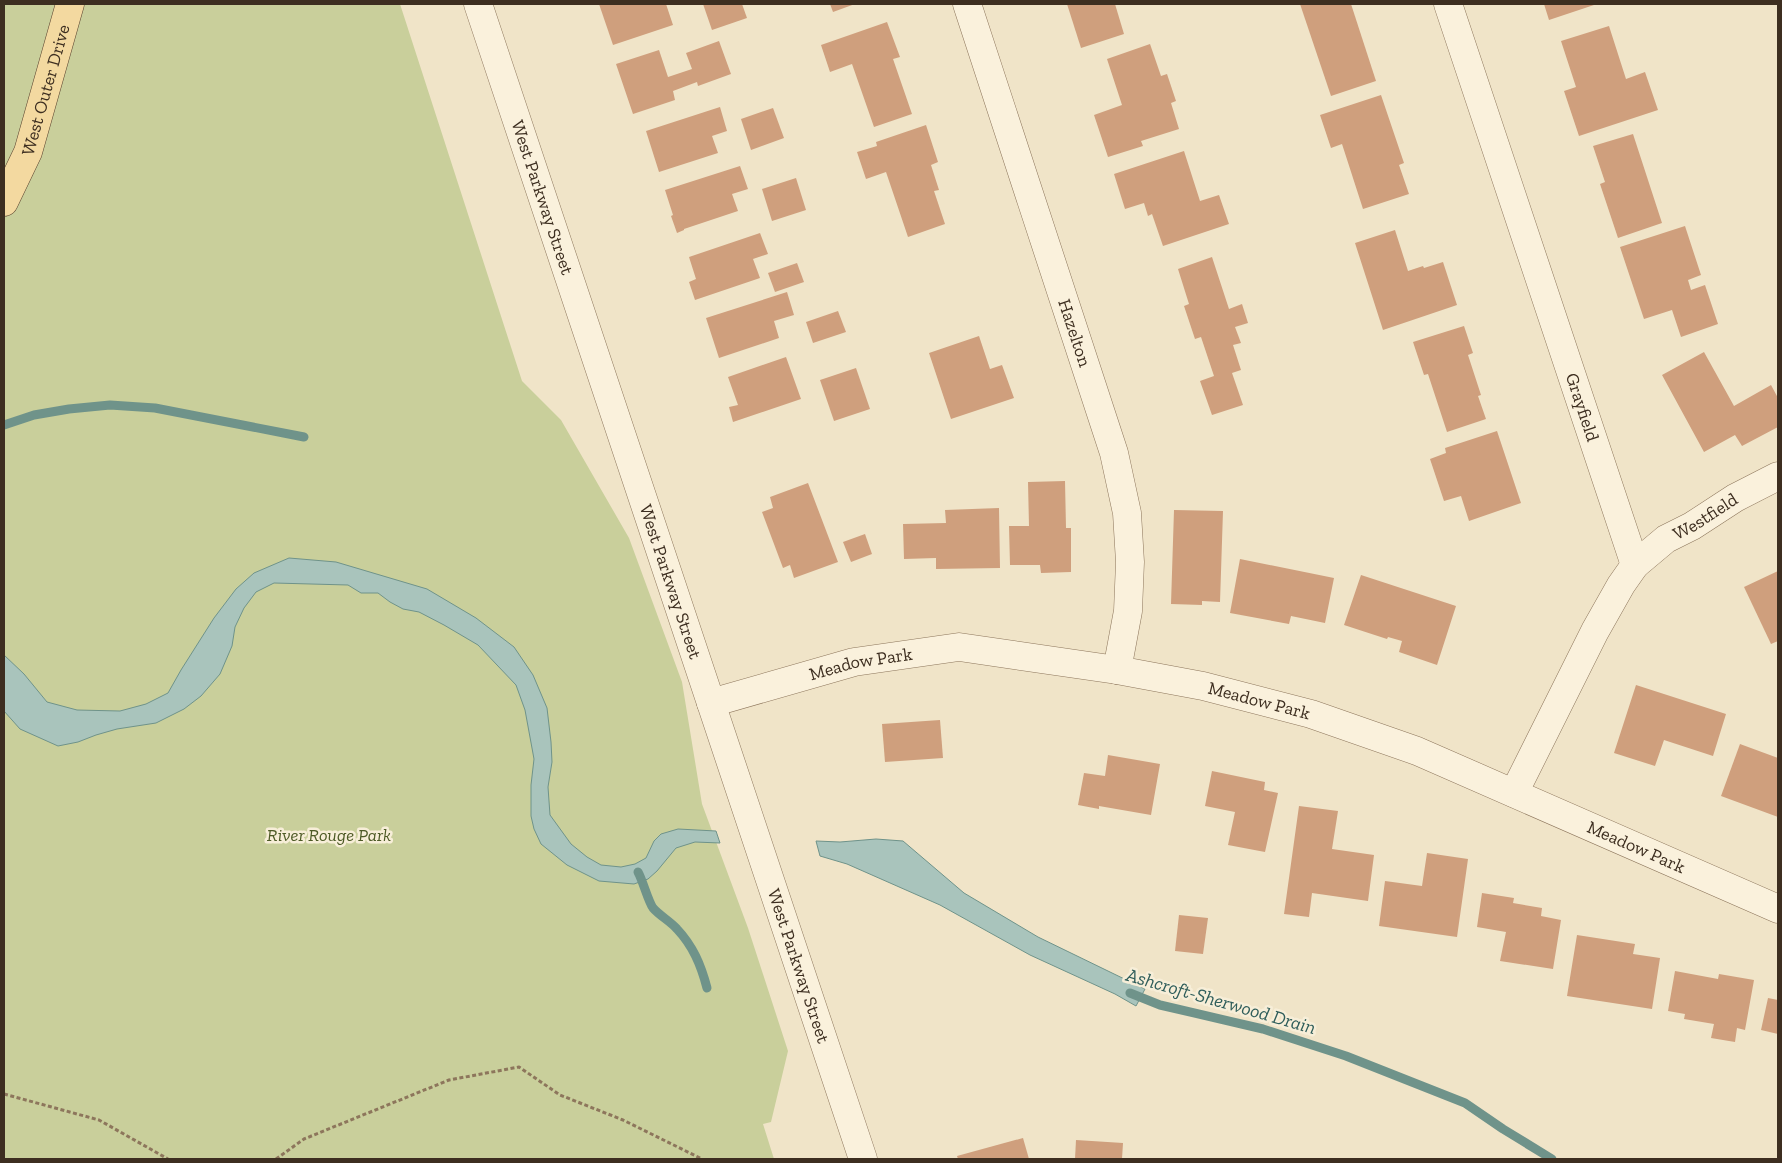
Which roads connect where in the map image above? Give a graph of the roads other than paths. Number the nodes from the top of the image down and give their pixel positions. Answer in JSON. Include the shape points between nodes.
{"nodes":[{"id":1,"x":70,"y":4,"type":"edge"},
{"id":2,"x":478,"y":4,"type":"edge"},
{"id":3,"x":967,"y":4,"type":"edge"},
{"id":4,"x":1448,"y":4,"type":"edge"},
{"id":5,"x":4,"y":202,"type":"edge"},
{"id":6,"x":1778,"y":476,"type":"edge"},
{"id":7,"x":1636,"y":565,"type":"junction"},
{"id":8,"x":1117,"y":670,"type":"junction"},
{"id":9,"x":711,"y":703,"type":"junction"},
{"id":10,"x":1514,"y":793,"type":"junction"},
{"id":11,"x":1778,"y":909,"type":"edge"},
{"id":12,"x":863,"y":1159,"type":"edge"}],
"edges":[{"from":1,"to":5,"type":"main road","name":"West Outer Drive","via":[[28,152]]},
{"from":2,"to":9,"type":"street","name":"West Parkway Street"},
{"from":3,"to":8,"type":"street","name":"Hazelton","via":[[1114,453],[1127,513],[1130,562],[1128,611]]},
{"from":4,"to":7,"type":"street","name":"Grayfield"},
{"from":6,"to":7,"type":"street","name":"Westfield","via":[[1666,539]]},
{"from":7,"to":10,"type":"street","via":[[1595,631]]},
{"from":8,"to":9,"type":"street","name":"Meadow Park","via":[[958,647],[854,662]]},
{"from":8,"to":10,"type":"street","name":"Meadow Park","via":[[1203,686],[1311,714],[1417,751]]},
{"from":9,"to":12,"type":"street","name":"West Parkway Street"},
{"from":10,"to":11,"type":"street","name":"Meadow Park"}]}
